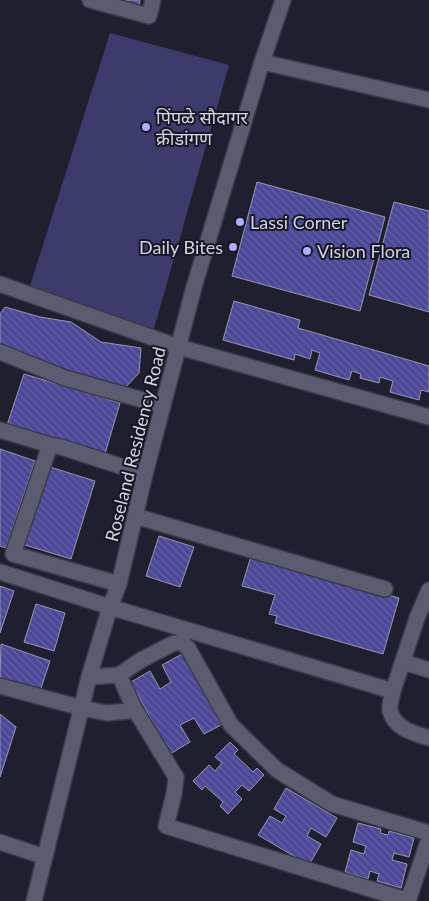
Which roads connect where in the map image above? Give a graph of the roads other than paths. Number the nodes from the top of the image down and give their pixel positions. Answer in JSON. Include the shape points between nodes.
{"nodes":[{"id":1,"x":90,"y":0,"type":"edge"},
{"id":2,"x":153,"y":0,"type":"edge"},
{"id":3,"x":282,"y":0,"type":"edge"},
{"id":4,"x":262,"y":62,"type":"junction"},
{"id":5,"x":429,"y":100,"type":"edge"},
{"id":6,"x":0,"y":284,"type":"edge"},
{"id":7,"x":179,"y":347,"type":"junction"},
{"id":8,"x":0,"y":352,"type":"edge"},
{"id":9,"x":163,"y":406,"type":"junction"},
{"id":10,"x":429,"y":418,"type":"edge"},
{"id":11,"x":0,"y":430,"type":"edge"},
{"id":12,"x":50,"y":445,"type":"junction"},
{"id":13,"x":146,"y":474,"type":"junction"},
{"id":14,"x":135,"y":516,"type":"junction"},
{"id":15,"x":6,"y":552,"type":"edge"},
{"id":16,"x":0,"y":572,"type":"edge"},
{"id":17,"x":119,"y":584,"type":"junction"},
{"id":18,"x":385,"y":589,"type":"dead end"},
{"id":19,"x":429,"y":590,"type":"edge"},
{"id":20,"x":110,"y":606,"type":"junction"},
{"id":21,"x":423,"y":620,"type":"edge"},
{"id":22,"x":403,"y":662,"type":"junction"},
{"id":23,"x":429,"y":670,"type":"edge"},
{"id":24,"x":119,"y":675,"type":"junction"},
{"id":25,"x":89,"y":677,"type":"junction"},
{"id":26,"x":0,"y":686,"type":"edge"},
{"id":27,"x":393,"y":690,"type":"junction"},
{"id":28,"x":82,"y":708,"type":"junction"},
{"id":29,"x":134,"y":708,"type":"junction"},
{"id":30,"x":429,"y":738,"type":"edge"},
{"id":31,"x":429,"y":833,"type":"edge"},
{"id":32,"x":429,"y":839,"type":"edge"},
{"id":33,"x":0,"y":842,"type":"edge"},
{"id":34,"x":44,"y":858,"type":"junction"},
{"id":35,"x":34,"y":901,"type":"edge"},
{"id":36,"x":408,"y":901,"type":"edge"}],
"edges":[{"from":1,"to":2,"type":"street","via":[[149,16]]},
{"from":3,"to":4,"type":"street","name":"Roseland Residency Road"},
{"from":4,"to":5,"type":"street"},
{"from":4,"to":7,"type":"street","name":"Roseland Residency Road"},
{"from":6,"to":7,"type":"street"},
{"from":7,"to":9,"type":"street","name":"Roseland Residency Road"},
{"from":7,"to":10,"type":"street"},
{"from":8,"to":9,"type":"street","via":[[65,378]]},
{"from":9,"to":13,"type":"street","name":"Roseland Residency Road"},
{"from":11,"to":12,"type":"street"},
{"from":12,"to":13,"type":"street"},
{"from":12,"to":15,"type":"street"},
{"from":13,"to":14,"type":"street","name":"Roseland Residency Road"},
{"from":14,"to":17,"type":"street","name":"Roseland Residency Road"},
{"from":14,"to":18,"type":"street"},
{"from":15,"to":17,"type":"street"},
{"from":16,"to":20,"type":"street"},
{"from":17,"to":20,"type":"street","name":"Roseland Residency Road"},
{"from":19,"to":21,"type":"street"},
{"from":20,"to":25,"type":"street","name":"Roseland Residency Road"},
{"from":20,"to":27,"type":"street"},
{"from":21,"to":22,"type":"street"},
{"from":22,"to":23,"type":"street"},
{"from":22,"to":27,"type":"street"},
{"from":24,"to":25,"type":"street"},
{"from":24,"to":29,"type":"street"},
{"from":24,"to":31,"type":"street","via":[[141,660],[180,642],[188,648],[231,725],[277,770],[332,804]]},
{"from":25,"to":28,"type":"street","name":"Roseland Residency Road"},
{"from":26,"to":28,"type":"street"},
{"from":27,"to":30,"type":"street","via":[[390,709],[395,722],[406,730]]},
{"from":28,"to":29,"type":"street","via":[[107,713],[129,712]]},
{"from":28,"to":34,"type":"street","name":"Roseland Residency Road"},
{"from":29,"to":36,"type":"street","via":[[176,777],[166,826]]},
{"from":32,"to":36,"type":"street"},
{"from":33,"to":34,"type":"street"},
{"from":34,"to":35,"type":"street","name":"Roseland Residency Road"}]}
